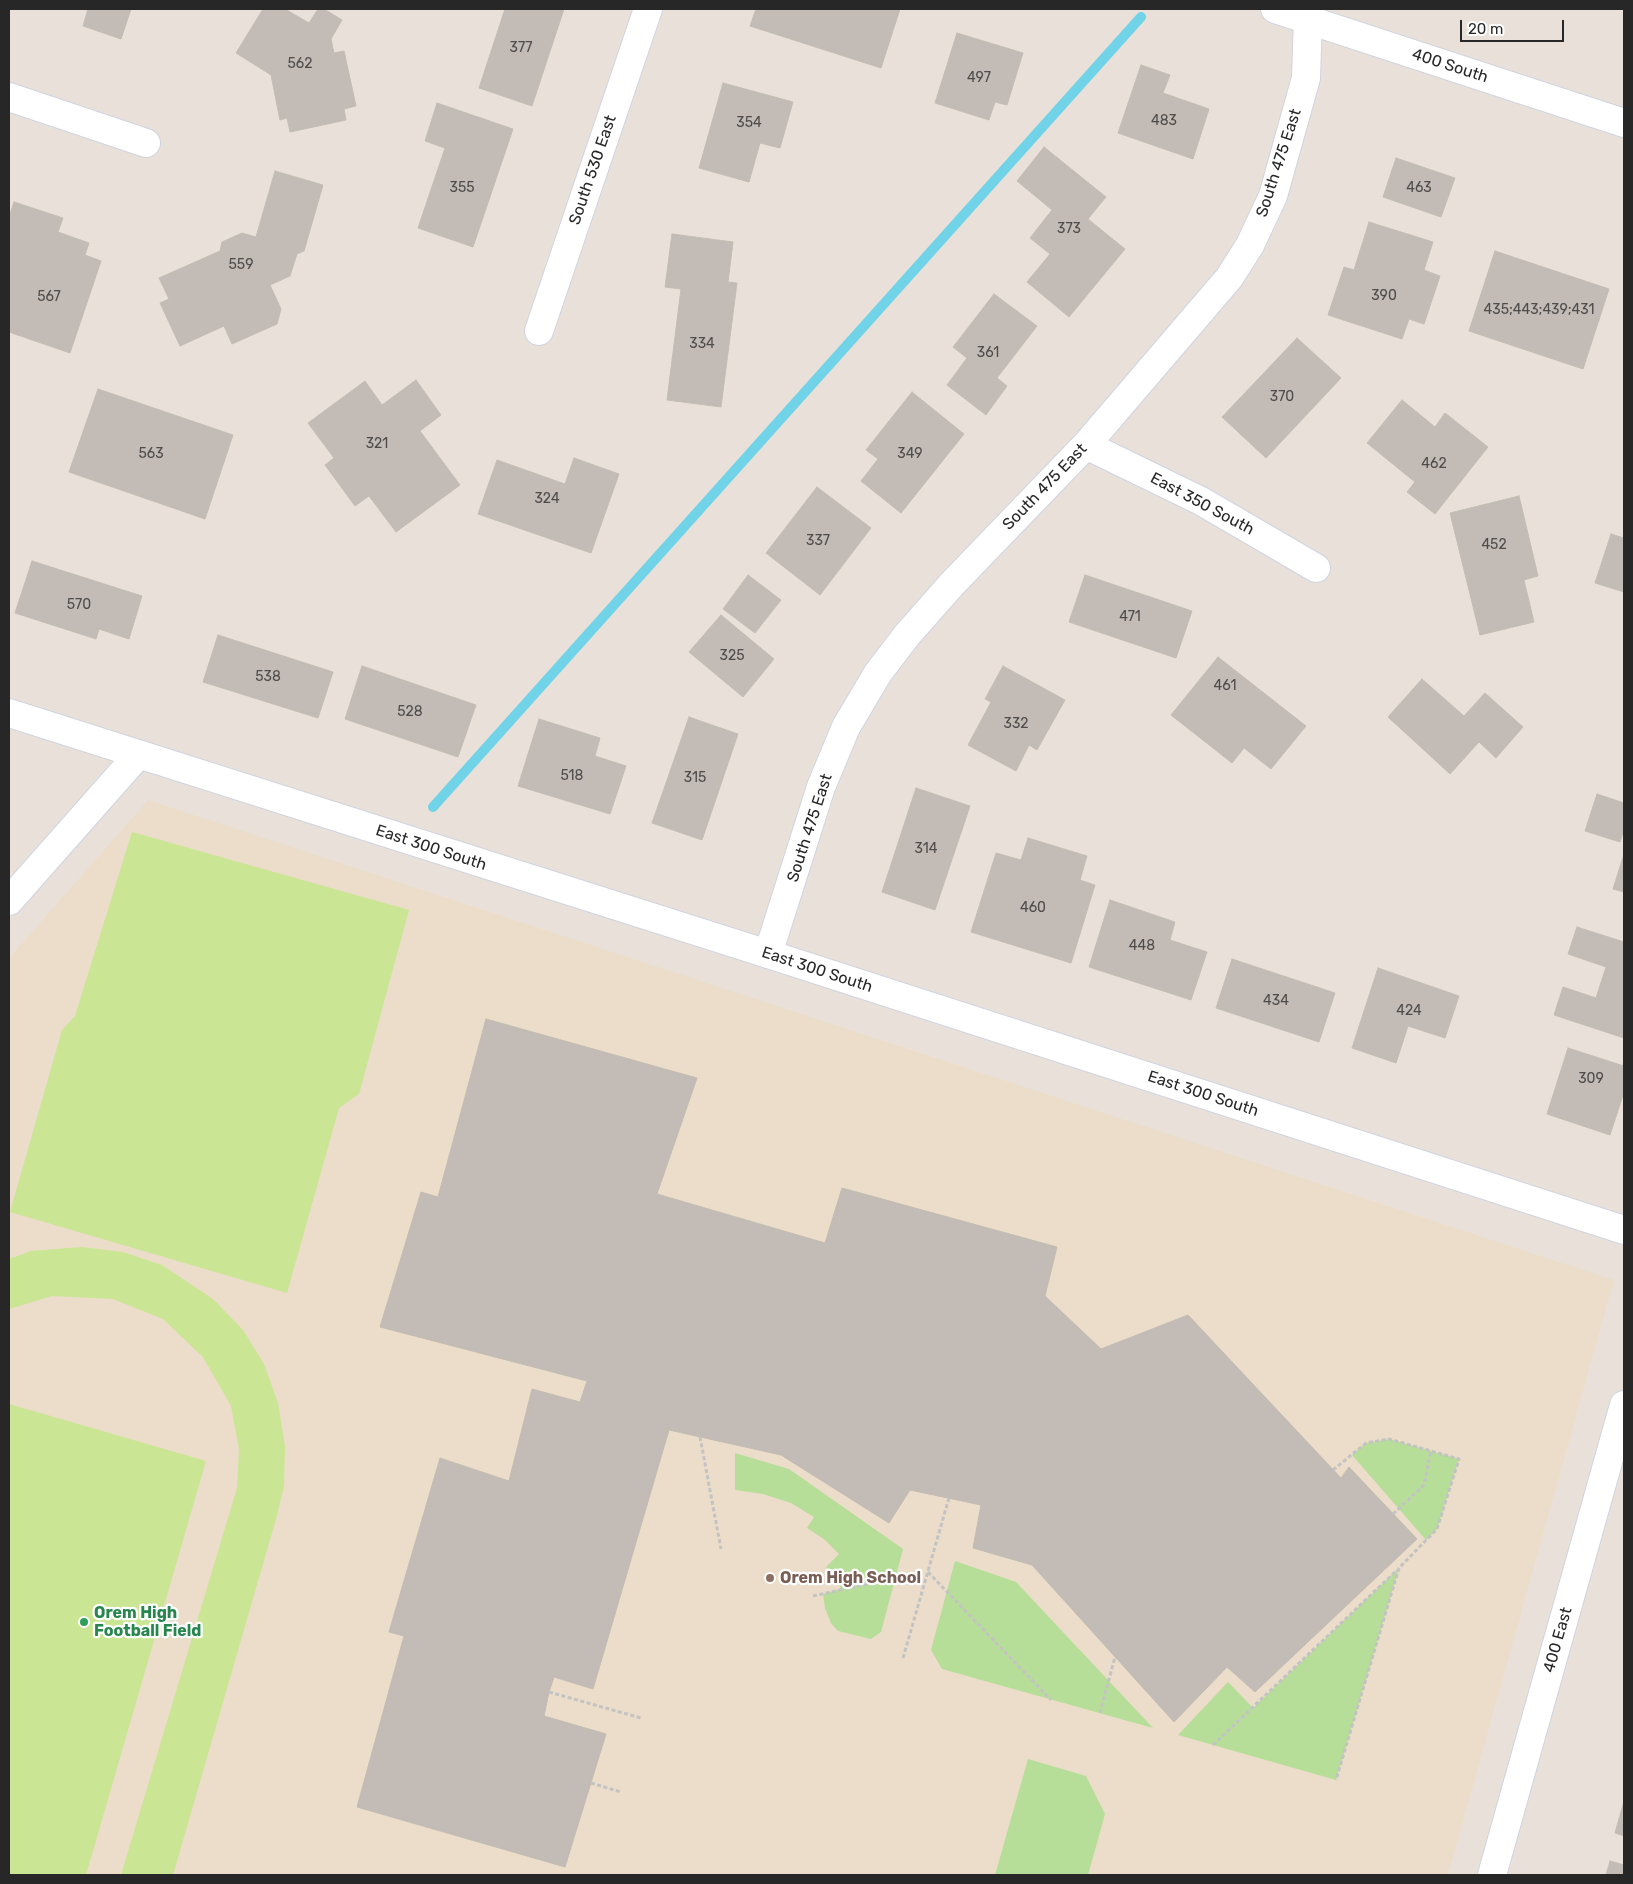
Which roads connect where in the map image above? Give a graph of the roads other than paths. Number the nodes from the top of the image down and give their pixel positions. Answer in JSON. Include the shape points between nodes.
{"nodes":[{"id":1,"x":648,"y":9,"type":"edge"},
{"id":2,"x":1275,"y":9,"type":"edge"},
{"id":3,"x":1309,"y":14,"type":"edge"},
{"id":4,"x":9,"y":97,"type":"edge"},
{"id":5,"x":1624,"y":123,"type":"edge"},
{"id":6,"x":146,"y":143,"type":"dead end"},
{"id":7,"x":539,"y":331,"type":"dead end"},
{"id":8,"x":1086,"y":444,"type":"junction"},
{"id":9,"x":1316,"y":568,"type":"dead end"},
{"id":10,"x":9,"y":713,"type":"edge"},
{"id":11,"x":138,"y":755,"type":"junction"},
{"id":12,"x":9,"y":901,"type":"edge"},
{"id":13,"x":768,"y":954,"type":"junction"},
{"id":14,"x":1624,"y":1230,"type":"edge"},
{"id":15,"x":1624,"y":1405,"type":"edge"},
{"id":16,"x":1492,"y":1875,"type":"edge"}],
"edges":[{"from":1,"to":7,"type":"street","name":"South 530 East"},
{"from":2,"to":3,"type":"street","name":"400 South"},
{"from":3,"to":5,"type":"street","name":"400 South"},
{"from":3,"to":8,"type":"street","name":"South 475 East","via":[[1306,78],[1273,196],[1250,245],[1229,278]]},
{"from":4,"to":6,"type":"street"},
{"from":8,"to":9,"type":"street","name":"East 350 South","via":[[1202,501]]},
{"from":8,"to":13,"type":"street","name":"South 475 East","via":[[952,584],[878,673],[846,727],[821,787]]},
{"from":10,"to":11,"type":"street","name":"East 300 South"},
{"from":11,"to":12,"type":"street"},
{"from":11,"to":13,"type":"street","name":"East 300 South"},
{"from":13,"to":14,"type":"street","name":"East 300 South"},
{"from":15,"to":16,"type":"street","name":"400 East"}]}
